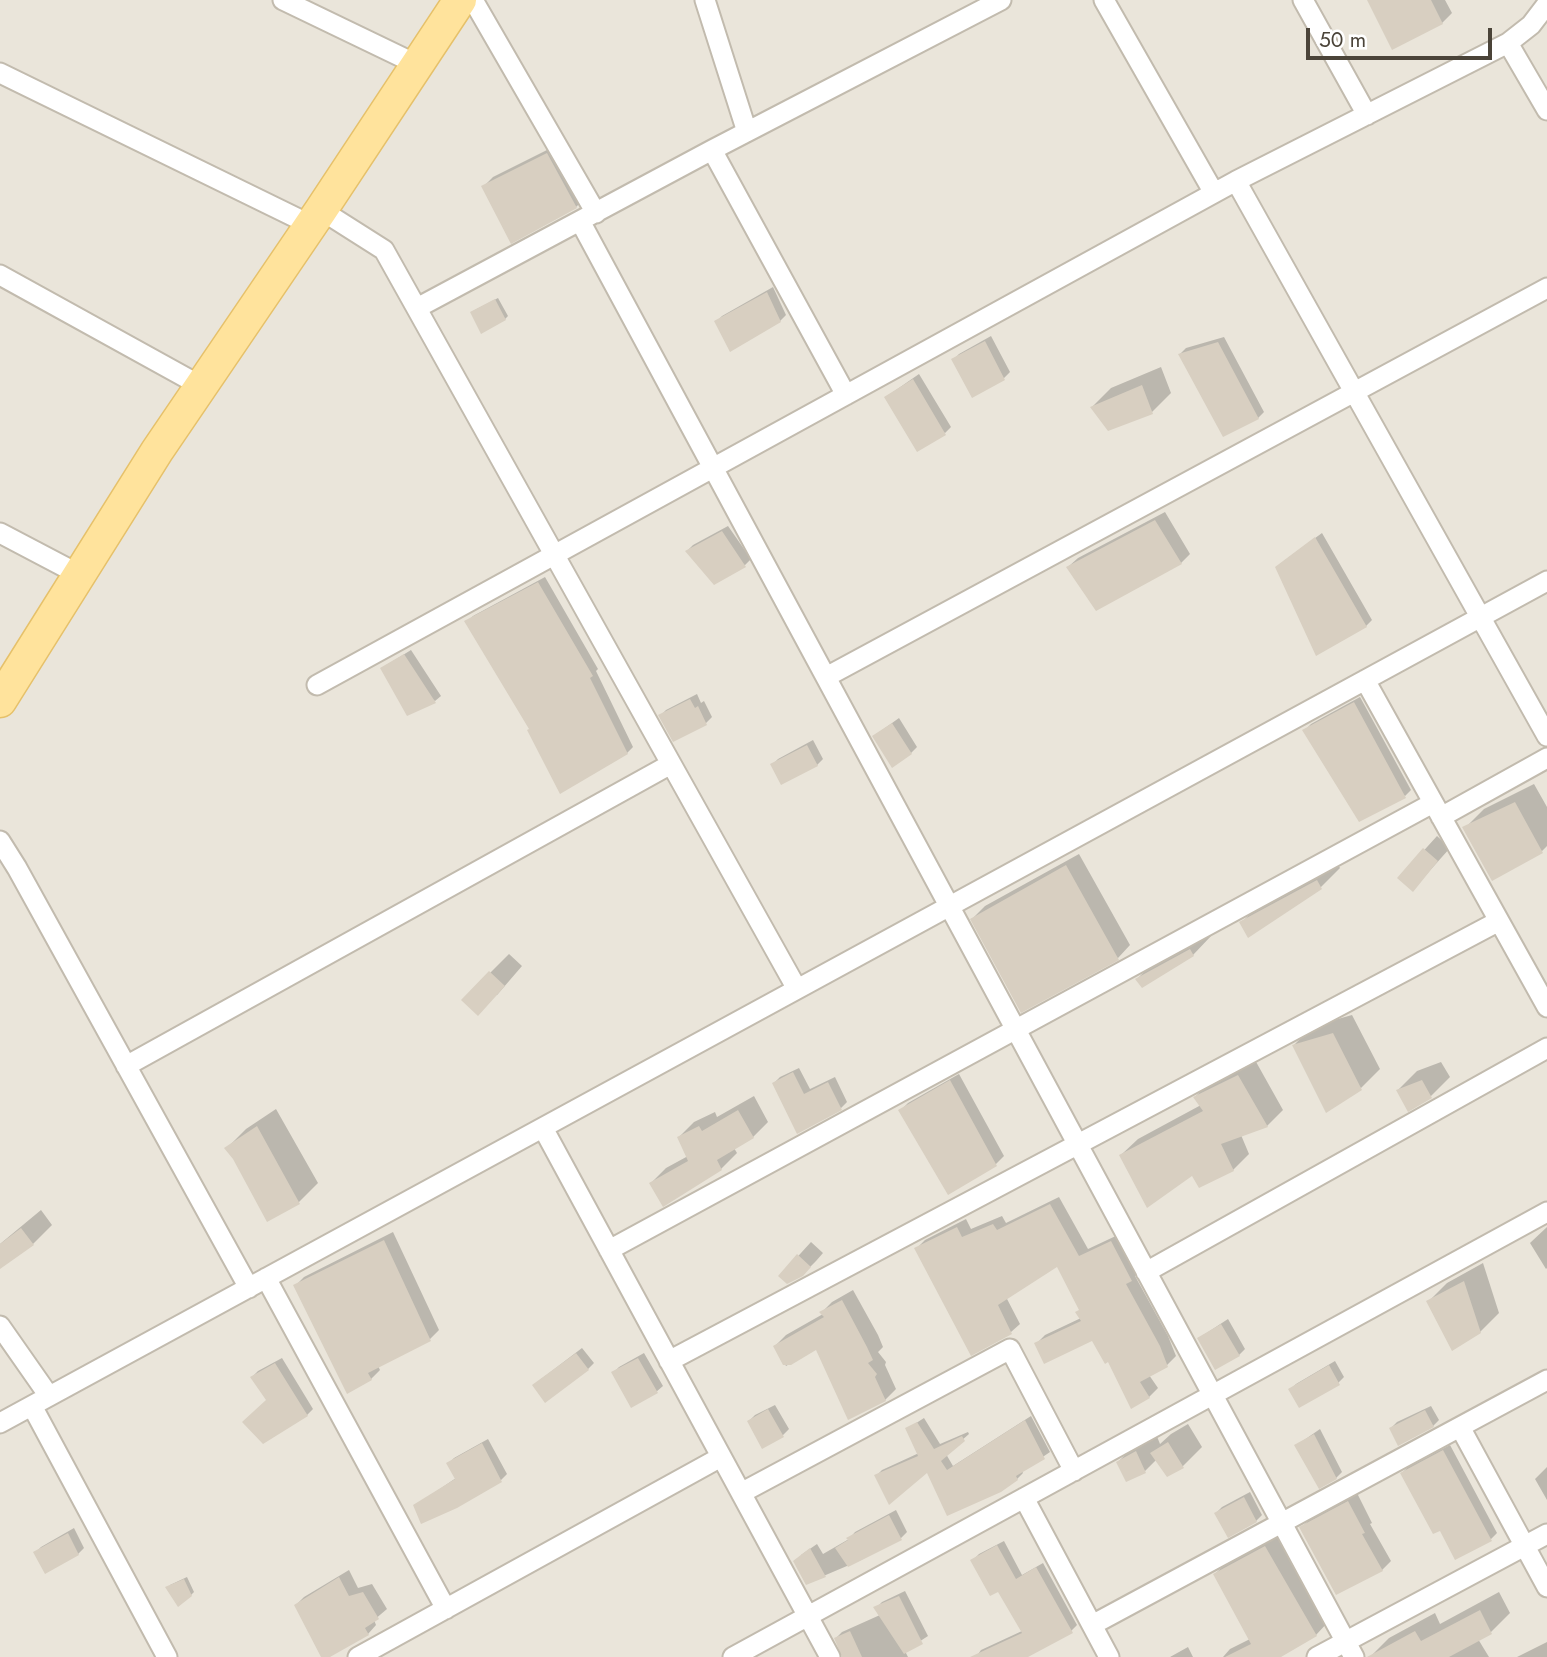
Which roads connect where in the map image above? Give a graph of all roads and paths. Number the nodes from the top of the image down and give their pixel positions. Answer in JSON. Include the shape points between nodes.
{"nodes":[{"id":1,"x":283,"y":0,"type":"edge"},
{"id":2,"x":460,"y":0,"type":"edge"},
{"id":3,"x":473,"y":0,"type":"edge"},
{"id":4,"x":705,"y":0,"type":"edge"},
{"id":5,"x":1001,"y":0,"type":"edge"},
{"id":6,"x":1104,"y":0,"type":"edge"},
{"id":7,"x":1303,"y":0,"type":"edge"},
{"id":8,"x":1547,"y":4,"type":"edge"},
{"id":9,"x":1508,"y":43,"type":"junction"},
{"id":10,"x":418,"y":65,"type":"junction"},
{"id":11,"x":0,"y":73,"type":"edge"},
{"id":12,"x":1547,"y":110,"type":"edge"},
{"id":13,"x":1367,"y":114,"type":"junction"},
{"id":14,"x":747,"y":132,"type":"junction"},
{"id":15,"x":712,"y":150,"type":"junction"},
{"id":16,"x":1236,"y":181,"type":"junction"},
{"id":17,"x":1214,"y":193,"type":"junction"},
{"id":18,"x":588,"y":217,"type":"junction"},
{"id":19,"x":316,"y":218,"type":"junction"},
{"id":20,"x":0,"y":275,"type":"edge"},
{"id":21,"x":1547,"y":288,"type":"edge"},
{"id":22,"x":417,"y":308,"type":"junction"},
{"id":23,"x":201,"y":386,"type":"junction"},
{"id":24,"x":1354,"y":392,"type":"junction"},
{"id":25,"x":846,"y":395,"type":"junction"},
{"id":26,"x":713,"y":468,"type":"junction"},
{"id":27,"x":0,"y":533,"type":"edge"},
{"id":28,"x":554,"y":555,"type":"junction"},
{"id":29,"x":80,"y":575,"type":"junction"},
{"id":30,"x":1547,"y":581,"type":"edge"},
{"id":31,"x":1480,"y":618,"type":"junction"},
{"id":32,"x":826,"y":677,"type":"junction"},
{"id":33,"x":1364,"y":680,"type":"junction"},
{"id":34,"x":317,"y":685,"type":"dead end"},
{"id":35,"x":0,"y":701,"type":"edge"},
{"id":36,"x":1547,"y":736,"type":"edge"},
{"id":37,"x":1547,"y":758,"type":"edge"},
{"id":38,"x":671,"y":764,"type":"junction"},
{"id":39,"x":1437,"y":810,"type":"junction"},
{"id":40,"x":0,"y":841,"type":"edge"},
{"id":41,"x":950,"y":906,"type":"junction"},
{"id":42,"x":1499,"y":921,"type":"junction"},
{"id":43,"x":797,"y":989,"type":"junction"},
{"id":44,"x":1547,"y":1007,"type":"edge"},
{"id":45,"x":1016,"y":1030,"type":"junction"},
{"id":46,"x":1547,"y":1048,"type":"edge"},
{"id":47,"x":126,"y":1066,"type":"junction"},
{"id":48,"x":542,"y":1128,"type":"junction"},
{"id":49,"x":1078,"y":1144,"type":"junction"},
{"id":50,"x":1547,"y":1212,"type":"edge"},
{"id":51,"x":609,"y":1250,"type":"junction"},
{"id":52,"x":1146,"y":1272,"type":"junction"},
{"id":53,"x":266,"y":1278,"type":"junction"},
{"id":54,"x":249,"y":1288,"type":"junction"},
{"id":55,"x":0,"y":1326,"type":"edge"},
{"id":56,"x":669,"y":1361,"type":"junction"},
{"id":57,"x":1547,"y":1380,"type":"edge"},
{"id":58,"x":1213,"y":1395,"type":"junction"},
{"id":59,"x":49,"y":1396,"type":"junction"},
{"id":60,"x":32,"y":1406,"type":"junction"},
{"id":61,"x":0,"y":1423,"type":"edge"},
{"id":62,"x":1460,"y":1427,"type":"junction"},
{"id":63,"x":722,"y":1457,"type":"junction"},
{"id":64,"x":1074,"y":1471,"type":"junction"},
{"id":65,"x":741,"y":1493,"type":"junction"},
{"id":66,"x":1024,"y":1498,"type":"junction"},
{"id":67,"x":1282,"y":1523,"type":"junction"},
{"id":68,"x":1547,"y":1534,"type":"edge"},
{"id":69,"x":1525,"y":1546,"type":"junction"},
{"id":70,"x":1547,"y":1587,"type":"edge"},
{"id":71,"x":446,"y":1609,"type":"junction"},
{"id":72,"x":808,"y":1616,"type":"junction"},
{"id":73,"x":1092,"y":1625,"type":"junction"},
{"id":74,"x":1350,"y":1649,"type":"edge"},
{"id":75,"x":167,"y":1657,"type":"edge"},
{"id":76,"x":358,"y":1657,"type":"edge"},
{"id":77,"x":733,"y":1657,"type":"edge"},
{"id":78,"x":830,"y":1657,"type":"edge"},
{"id":79,"x":1109,"y":1657,"type":"edge"},
{"id":80,"x":1317,"y":1657,"type":"edge"}],
"edges":[{"from":1,"to":10,"type":"street"},
{"from":2,"to":10,"type":"main road"},
{"from":3,"to":18,"type":"street"},
{"from":4,"to":14,"type":"street"},
{"from":5,"to":14,"type":"street"},
{"from":6,"to":17,"type":"street"},
{"from":7,"to":13,"type":"street"},
{"from":8,"to":9,"type":"street","via":[[1531,25]]},
{"from":9,"to":12,"type":"street"},
{"from":9,"to":13,"type":"street"},
{"from":10,"to":19,"type":"main road"},
{"from":11,"to":19,"type":"street"},
{"from":13,"to":16,"type":"street"},
{"from":14,"to":15,"type":"street"},
{"from":15,"to":18,"type":"street"},
{"from":15,"to":25,"type":"street"},
{"from":16,"to":17,"type":"street"},
{"from":16,"to":24,"type":"street"},
{"from":17,"to":25,"type":"street"},
{"from":18,"to":22,"type":"street"},
{"from":18,"to":26,"type":"street"},
{"from":19,"to":22,"type":"street","via":[[384,250]]},
{"from":19,"to":23,"type":"main road"},
{"from":20,"to":23,"type":"street"},
{"from":21,"to":24,"type":"street"},
{"from":22,"to":28,"type":"street"},
{"from":23,"to":29,"type":"main road"},
{"from":24,"to":31,"type":"street"},
{"from":24,"to":32,"type":"street"},
{"from":25,"to":26,"type":"street"},
{"from":26,"to":28,"type":"street"},
{"from":26,"to":32,"type":"street"},
{"from":27,"to":29,"type":"street"},
{"from":28,"to":34,"type":"street"},
{"from":28,"to":38,"type":"street"},
{"from":29,"to":35,"type":"main road"},
{"from":30,"to":31,"type":"street"},
{"from":31,"to":33,"type":"street"},
{"from":31,"to":36,"type":"street"},
{"from":32,"to":41,"type":"street"},
{"from":33,"to":39,"type":"street"},
{"from":33,"to":41,"type":"street"},
{"from":37,"to":39,"type":"street"},
{"from":38,"to":43,"type":"street"},
{"from":38,"to":47,"type":"street"},
{"from":39,"to":42,"type":"street"},
{"from":39,"to":45,"type":"street"},
{"from":40,"to":47,"type":"street"},
{"from":41,"to":43,"type":"street"},
{"from":41,"to":45,"type":"street"},
{"from":42,"to":44,"type":"street"},
{"from":42,"to":49,"type":"street"},
{"from":43,"to":48,"type":"street"},
{"from":45,"to":49,"type":"street"},
{"from":45,"to":51,"type":"street"},
{"from":46,"to":52,"type":"street"},
{"from":47,"to":54,"type":"street"},
{"from":48,"to":51,"type":"street"},
{"from":48,"to":53,"type":"street"},
{"from":49,"to":52,"type":"street"},
{"from":49,"to":56,"type":"street"},
{"from":50,"to":58,"type":"street"},
{"from":51,"to":56,"type":"street"},
{"from":52,"to":58,"type":"street"},
{"from":53,"to":54,"type":"street"},
{"from":53,"to":71,"type":"street"},
{"from":54,"to":59,"type":"street"},
{"from":55,"to":59,"type":"street"},
{"from":56,"to":63,"type":"street"},
{"from":57,"to":62,"type":"street"},
{"from":58,"to":64,"type":"street"},
{"from":58,"to":67,"type":"street"},
{"from":59,"to":60,"type":"street"},
{"from":60,"to":61,"type":"street"},
{"from":60,"to":75,"type":"street"},
{"from":62,"to":67,"type":"street"},
{"from":62,"to":69,"type":"street"},
{"from":63,"to":65,"type":"street"},
{"from":63,"to":71,"type":"street"},
{"from":64,"to":65,"type":"street","via":[[1010,1349]]},
{"from":64,"to":66,"type":"street"},
{"from":65,"to":72,"type":"street"},
{"from":66,"to":72,"type":"street"},
{"from":66,"to":73,"type":"street"},
{"from":67,"to":73,"type":"street"},
{"from":67,"to":74,"type":"street"},
{"from":68,"to":69,"type":"street"},
{"from":69,"to":70,"type":"street"},
{"from":69,"to":74,"type":"street"},
{"from":71,"to":76,"type":"street"},
{"from":72,"to":77,"type":"street"},
{"from":72,"to":78,"type":"street"},
{"from":73,"to":79,"type":"street"},
{"from":74,"to":80,"type":"street"}]}
